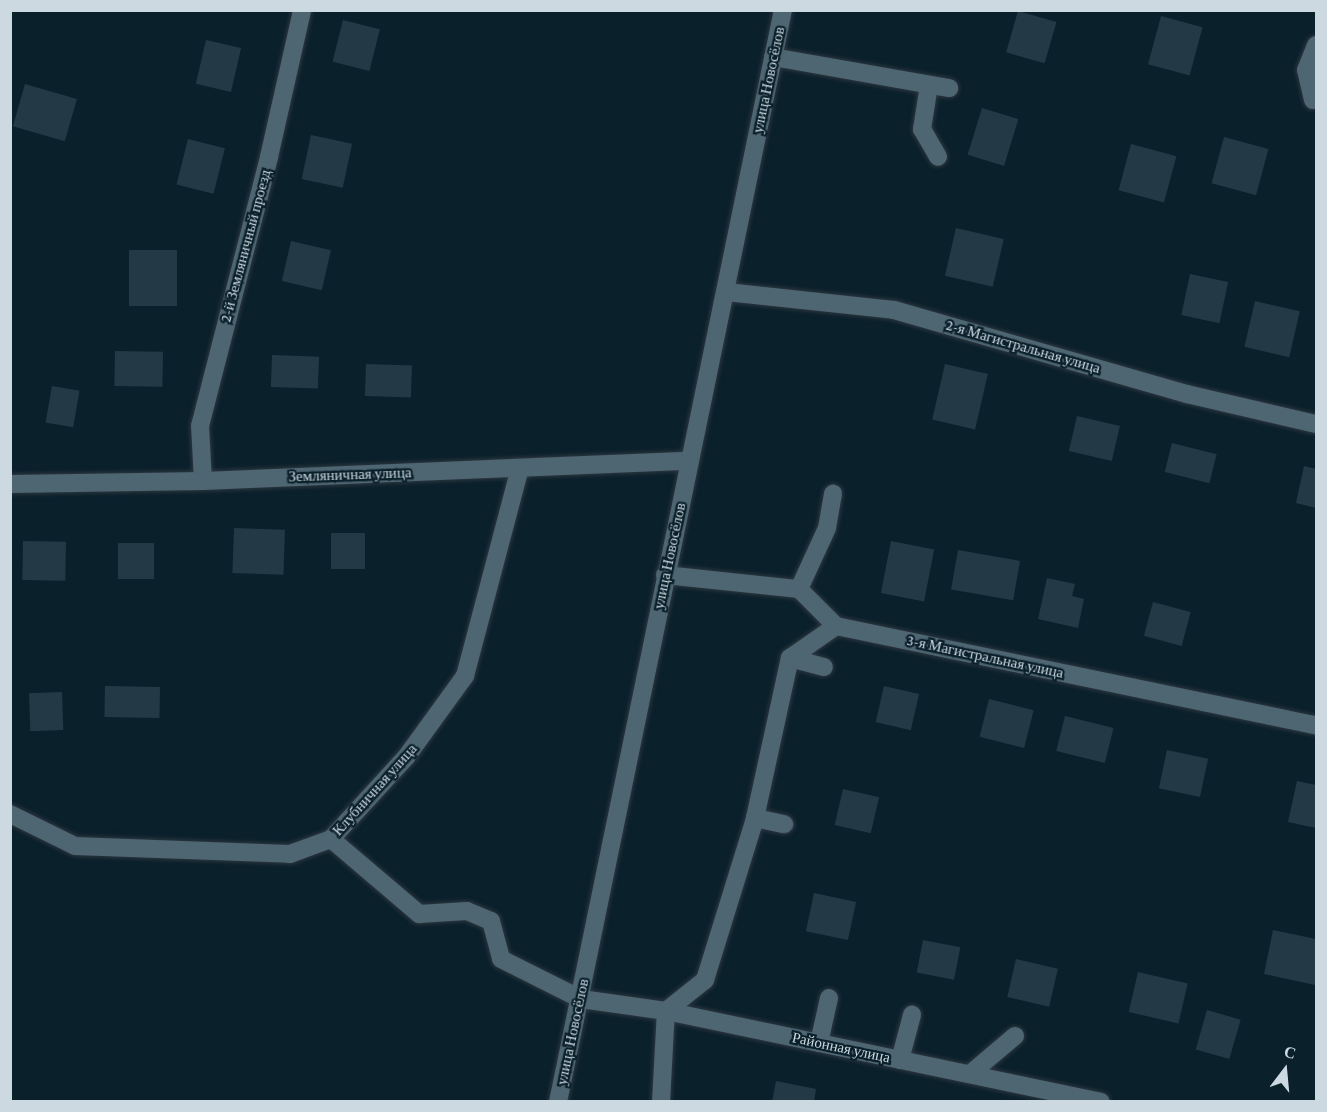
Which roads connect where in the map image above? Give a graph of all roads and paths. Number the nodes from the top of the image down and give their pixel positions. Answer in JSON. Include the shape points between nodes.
{"nodes":[{"id":1,"x":302,"y":10,"type":"edge"},
{"id":2,"x":783,"y":10,"type":"edge"},
{"id":3,"x":1317,"y":45,"type":"edge"},
{"id":4,"x":773,"y":57,"type":"junction"},
{"id":5,"x":928,"y":85,"type":"junction"},
{"id":6,"x":949,"y":88,"type":"dead end"},
{"id":7,"x":1313,"y":100,"type":"dead end"},
{"id":8,"x":938,"y":157,"type":"dead end"},
{"id":9,"x":726,"y":292,"type":"junction"},
{"id":10,"x":1317,"y":424,"type":"edge"},
{"id":11,"x":689,"y":461,"type":"junction"},
{"id":12,"x":520,"y":468,"type":"junction"},
{"id":13,"x":203,"y":482,"type":"junction"},
{"id":14,"x":10,"y":484,"type":"edge"},
{"id":15,"x":833,"y":494,"type":"dead end"},
{"id":16,"x":665,"y":575,"type":"junction"},
{"id":17,"x":799,"y":589,"type":"junction"},
{"id":18,"x":836,"y":626,"type":"junction"},
{"id":19,"x":790,"y":658,"type":"junction"},
{"id":20,"x":824,"y":667,"type":"dead end"},
{"id":21,"x":1317,"y":725,"type":"edge"},
{"id":22,"x":10,"y":814,"type":"edge"},
{"id":23,"x":755,"y":818,"type":"junction"},
{"id":24,"x":784,"y":824,"type":"dead end"},
{"id":25,"x":332,"y":839,"type":"junction"},
{"id":26,"x":829,"y":998,"type":"dead end"},
{"id":27,"x":581,"y":999,"type":"junction"},
{"id":28,"x":666,"y":1011,"type":"junction"},
{"id":29,"x":912,"y":1015,"type":"dead end"},
{"id":30,"x":1015,"y":1036,"type":"dead end"},
{"id":31,"x":819,"y":1043,"type":"junction"},
{"id":32,"x":900,"y":1060,"type":"junction"},
{"id":33,"x":970,"y":1074,"type":"junction"},
{"id":34,"x":558,"y":1101,"type":"edge"},
{"id":35,"x":662,"y":1101,"type":"edge"},
{"id":36,"x":1101,"y":1101,"type":"edge"}],
"edges":[{"from":1,"to":13,"type":"street","name":"2-й Земляничный проезд","via":[[200,426]]},
{"from":2,"to":4,"type":"street","name":"улица Новосёлов"},
{"from":3,"to":7,"type":"street","via":[[1306,70]]},
{"from":4,"to":5,"type":"street"},
{"from":4,"to":9,"type":"street","name":"улица Новосёлов"},
{"from":5,"to":6,"type":"street"},
{"from":5,"to":8,"type":"street","via":[[922,129]]},
{"from":9,"to":10,"type":"street","name":"2-я Магистральная улица","via":[[894,310],[1187,394]]},
{"from":9,"to":11,"type":"street","name":"улица Новосёлов"},
{"from":11,"to":12,"type":"street","name":"Земляничная улица"},
{"from":11,"to":16,"type":"street","name":"улица Новосёлов"},
{"from":12,"to":13,"type":"street","name":"Земляничная улица"},
{"from":12,"to":25,"type":"street","name":"Клубничная улица","via":[[465,676],[407,756]]},
{"from":13,"to":14,"type":"street","name":"Земляничная улица"},
{"from":15,"to":17,"type":"street","via":[[827,528]]},
{"from":16,"to":17,"type":"street"},
{"from":16,"to":27,"type":"street","name":"улица Новосёлов"},
{"from":17,"to":18,"type":"street"},
{"from":18,"to":19,"type":"street"},
{"from":18,"to":21,"type":"street","name":"3-я Магистральная улица"},
{"from":19,"to":20,"type":"street"},
{"from":19,"to":23,"type":"street"},
{"from":22,"to":25,"type":"street","name":"Клубничная улица","via":[[75,846],[290,854]]},
{"from":23,"to":24,"type":"street"},
{"from":23,"to":28,"type":"street","via":[[705,980]]},
{"from":25,"to":27,"type":"street","name":"Районная улица","via":[[419,914],[467,911],[491,921],[501,959]]},
{"from":26,"to":31,"type":"street"},
{"from":27,"to":28,"type":"street","name":"Районная улица"},
{"from":27,"to":34,"type":"street","name":"улица Новосёлов"},
{"from":28,"to":31,"type":"street","name":"Районная улица"},
{"from":28,"to":35,"type":"street"},
{"from":29,"to":32,"type":"street"},
{"from":30,"to":33,"type":"street"},
{"from":31,"to":32,"type":"street","name":"Районная улица"},
{"from":32,"to":33,"type":"street","name":"Районная улица"},
{"from":33,"to":36,"type":"street","name":"Районная улица"}]}
